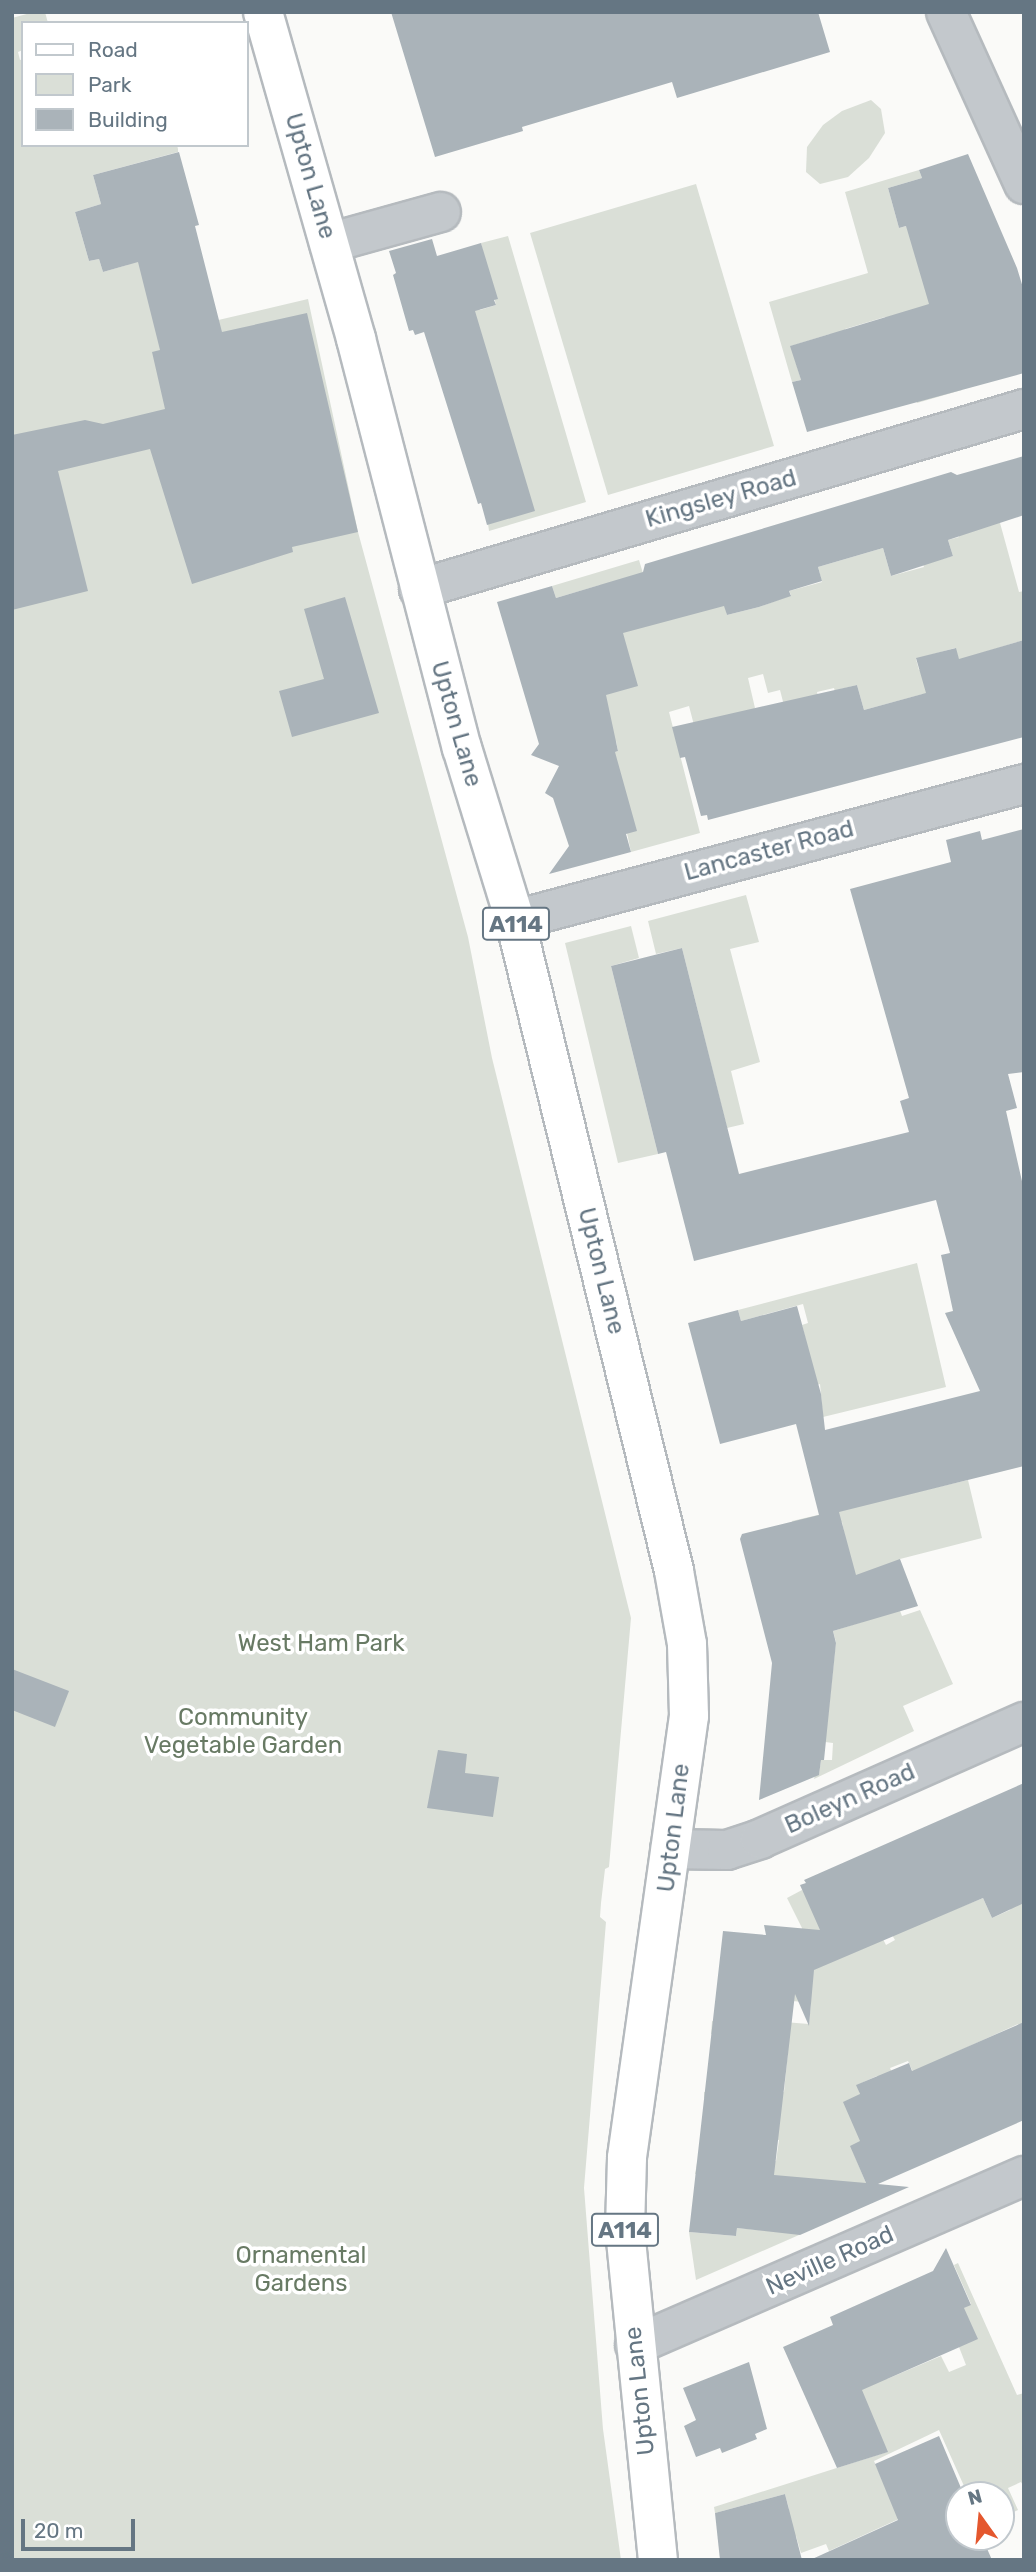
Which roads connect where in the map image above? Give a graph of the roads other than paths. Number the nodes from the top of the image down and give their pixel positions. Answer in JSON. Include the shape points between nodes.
{"nodes":[{"id":1,"x":263,"y":12,"type":"edge"},
{"id":2,"x":946,"y":12,"type":"edge"},
{"id":3,"x":1024,"y":184,"type":"edge"},
{"id":4,"x":441,"y":212,"type":"dead end"},
{"id":5,"x":329,"y":243,"type":"junction"},
{"id":6,"x":1024,"y":409,"type":"edge"},
{"id":7,"x":419,"y":589,"type":"junction"},
{"id":8,"x":1024,"y":784,"type":"edge"},
{"id":9,"x":515,"y":920,"type":"junction"},
{"id":10,"x":1024,"y":1722,"type":"edge"},
{"id":11,"x":670,"y":1849,"type":"junction"},
{"id":12,"x":1024,"y":2176,"type":"edge"},
{"id":13,"x":635,"y":2344,"type":"junction"},
{"id":14,"x":658,"y":2560,"type":"edge"}],
"edges":[{"from":1,"to":5,"type":"main road","name":"Upton Lane","number":"A114"},
{"from":2,"to":3,"type":"street"},
{"from":4,"to":5,"type":"street"},
{"from":5,"to":7,"type":"main road","name":"Upton Lane","number":"A114"},
{"from":6,"to":7,"type":"street","name":"Kingsley Road"},
{"from":7,"to":9,"type":"main road","name":"Upton Lane","number":"A114"},
{"from":8,"to":9,"type":"street","name":"Lancaster Road"},
{"from":9,"to":11,"type":"main road","name":"Upton Lane","number":"A114","via":[[674,1572],[687,1644],[689,1716]]},
{"from":10,"to":11,"type":"street","name":"Boleyn Road","via":[[760,1839],[727,1850]]},
{"from":11,"to":13,"type":"main road","name":"Upton Lane","number":"A114","via":[[627,2158],[625,2230]]},
{"from":12,"to":13,"type":"street","name":"Neville Road"},
{"from":13,"to":14,"type":"main road","name":"Upton Lane","number":"A114"}]}
